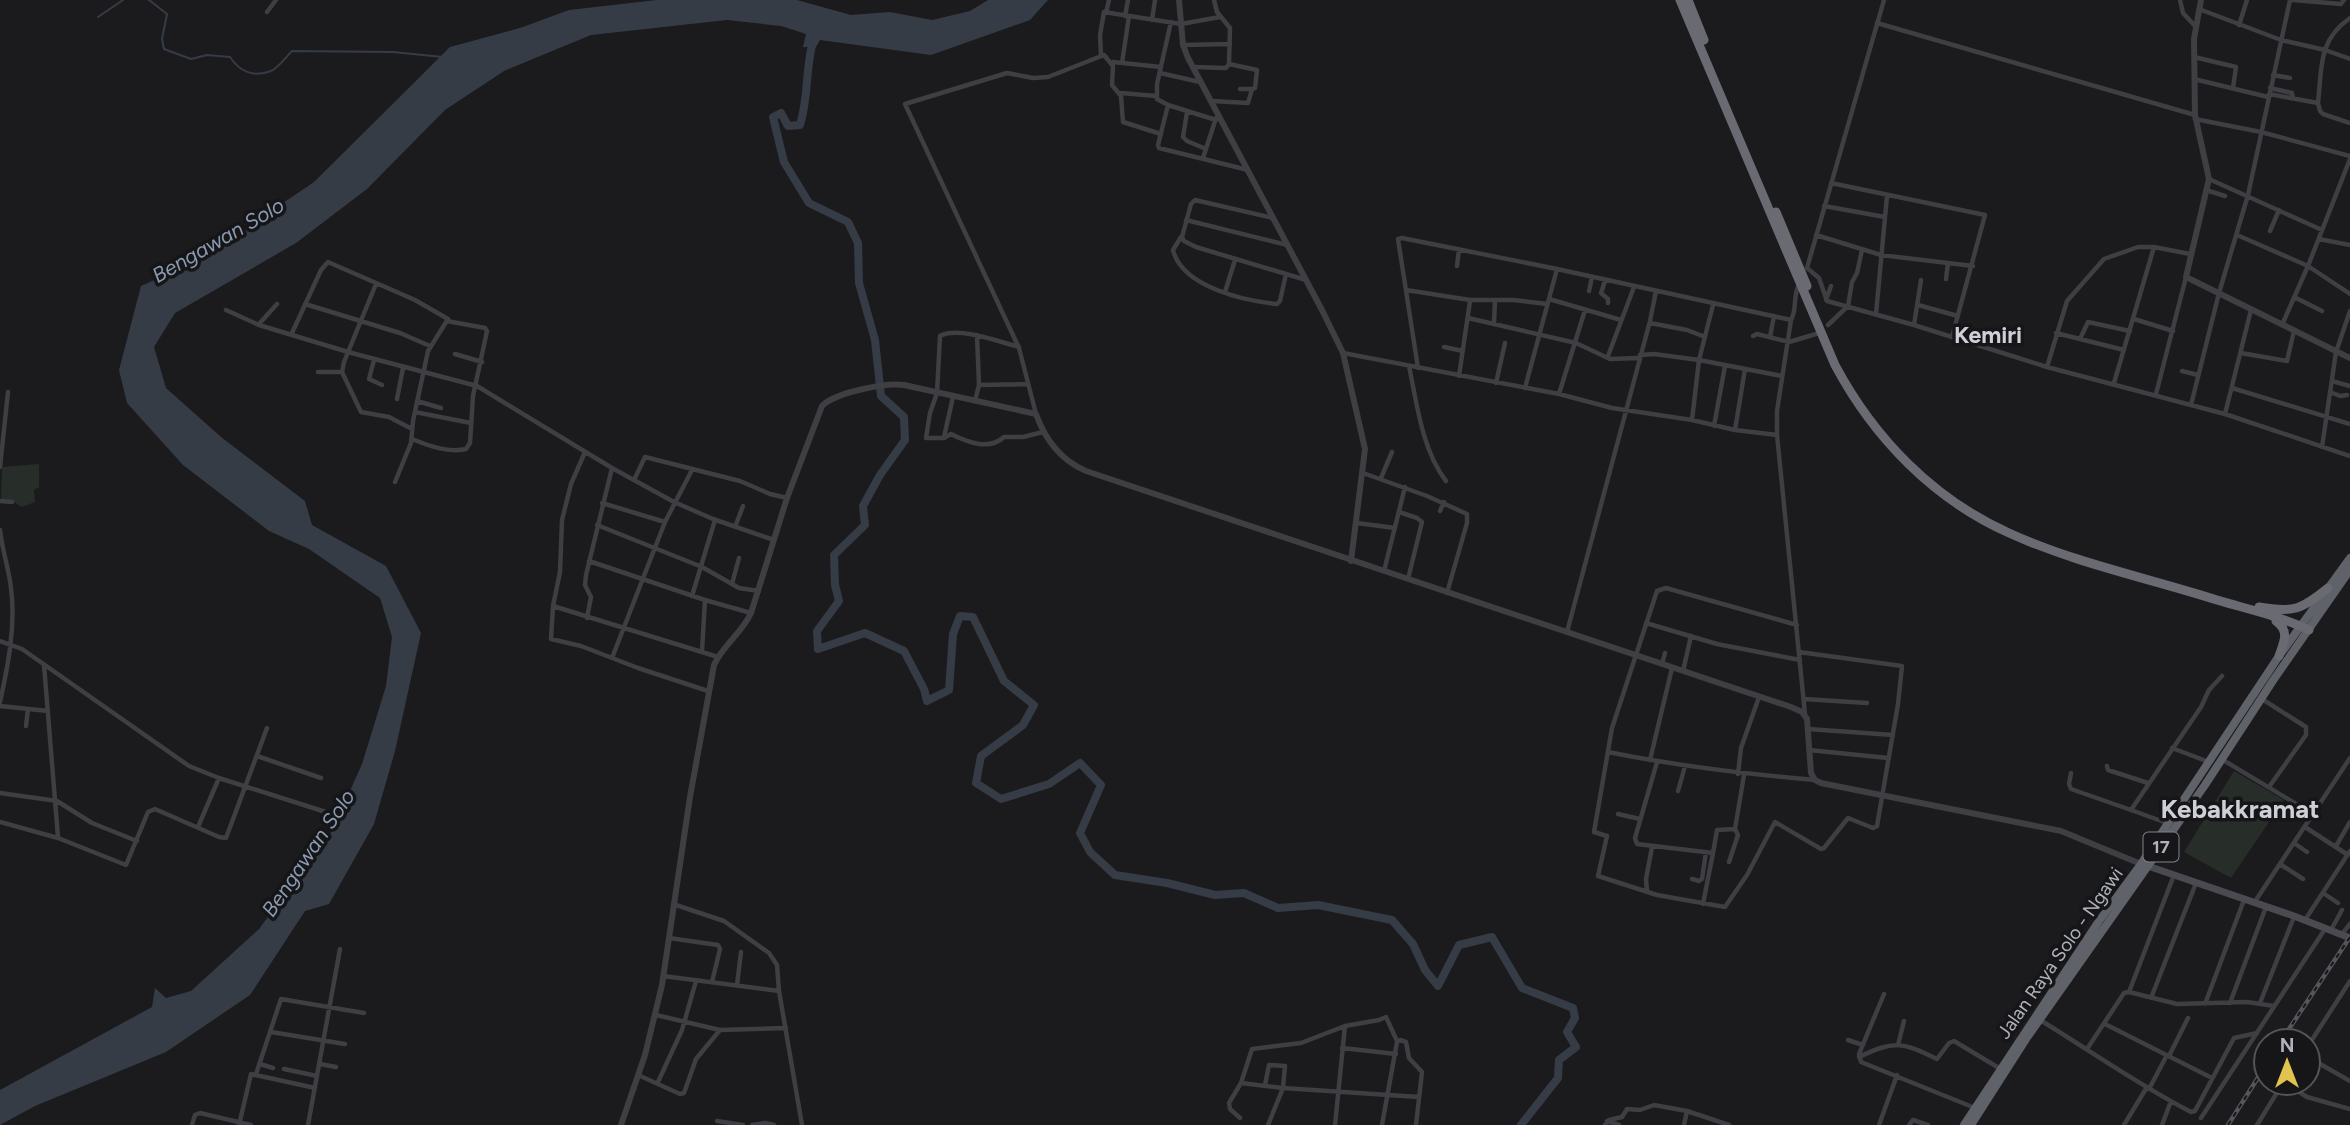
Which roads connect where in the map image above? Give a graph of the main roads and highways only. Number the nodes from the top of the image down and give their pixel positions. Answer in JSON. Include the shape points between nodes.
{"nodes":[{"id":1,"x":1680,"y":0,"type":"edge"},
{"id":2,"x":1688,"y":0,"type":"edge"},
{"id":3,"x":2350,"y":558,"type":"edge"},
{"id":4,"x":2350,"y":570,"type":"edge"},
{"id":5,"x":2328,"y":588,"type":"junction"},
{"id":6,"x":2262,"y":611,"type":"junction"},
{"id":7,"x":2306,"y":626,"type":"junction"},
{"id":8,"x":2279,"y":656,"type":"junction"},
{"id":9,"x":2144,"y":865,"type":"junction"},
{"id":10,"x":2350,"y":938,"type":"edge"},
{"id":11,"x":1964,"y":1125,"type":"edge"},
{"id":12,"x":1971,"y":1125,"type":"edge"}],
"edges":[{"from":1,"to":6,"type":"highway","via":[[1835,365],[1853,397],[1902,459],[1945,495],[2008,533],[2134,576]]},
{"from":2,"to":6,"type":"highway","via":[[1838,358],[1871,412],[1909,458],[1971,506],[2027,535]]},
{"from":3,"to":5,"type":"highway","name":"Jalan Raya Solo - Ngawi","number":"17"},
{"from":4,"to":7,"type":"highway","name":"Jalan Raya Solo - Ngawi","number":"17"},
{"from":5,"to":6,"type":"highway","via":[[2298,610]]},
{"from":5,"to":7,"type":"highway","name":"Jalan Raya Solo - Ngawi","number":"17"},
{"from":6,"to":7,"type":"highway"},
{"from":6,"to":8,"type":"highway","via":[[2284,627]]},
{"from":7,"to":8,"type":"highway","name":"Jalan Raya Solo - Ngawi","number":"17"},
{"from":7,"to":9,"type":"highway","name":"Jalan Raya Solo - Ngawi","number":"17","via":[[2222,760]]},
{"from":8,"to":9,"type":"highway","name":"Jalan Raya Solo - Ngawi","number":"17"},
{"from":9,"to":10,"type":"main road"},
{"from":9,"to":11,"type":"highway","name":"Jalan Raya Solo - Ngawi","number":"17","via":[[2103,914]]},
{"from":9,"to":12,"type":"highway","name":"Jalan Raya Solo - Ngawi","number":"17"}]}
